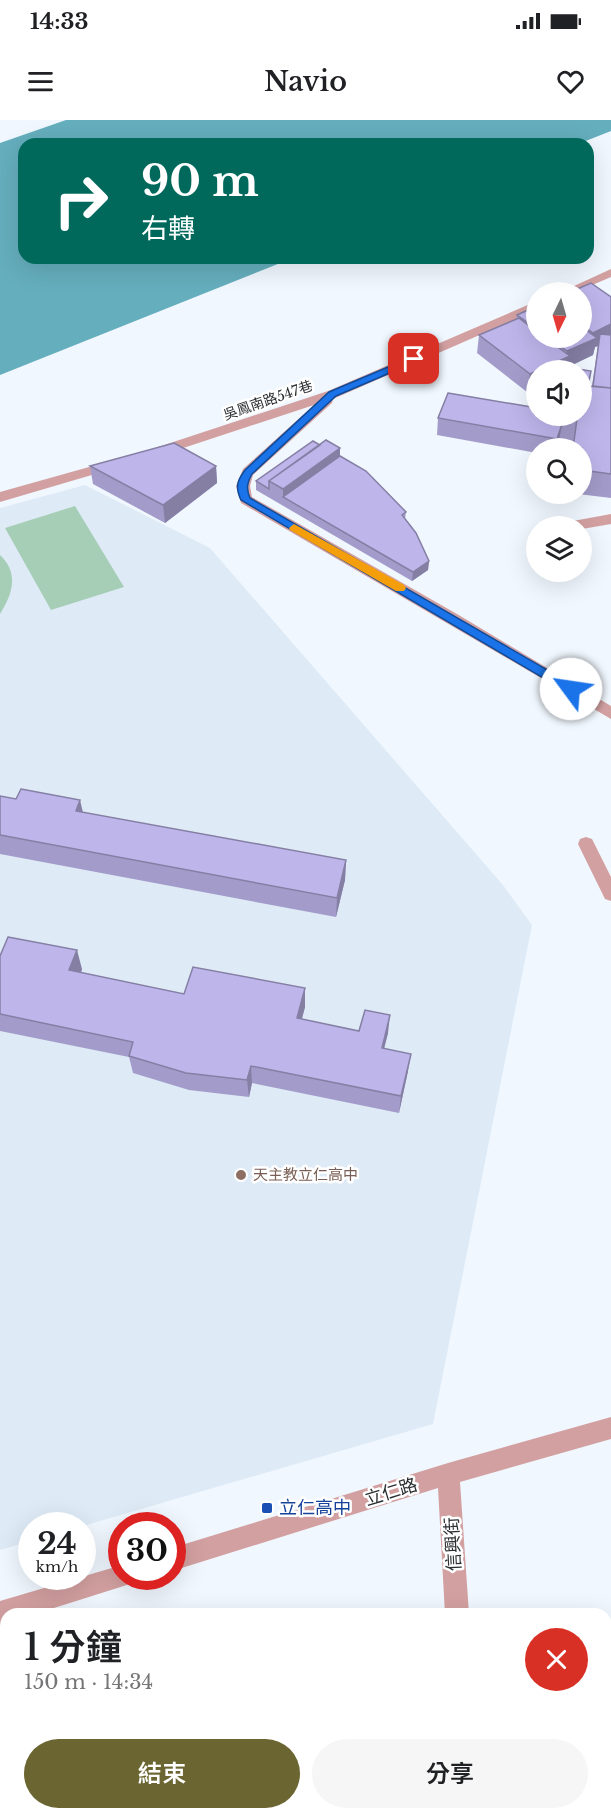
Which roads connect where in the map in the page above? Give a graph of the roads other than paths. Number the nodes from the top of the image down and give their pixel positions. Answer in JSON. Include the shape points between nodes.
{"nodes":[{"id":1,"x":611,"y":273,"type":"edge"},
{"id":2,"x":590,"y":282,"type":"edge"},
{"id":3,"x":526,"y":310,"type":"edge"},
{"id":4,"x":333,"y":394,"type":"junction"},
{"id":5,"x":145,"y":455,"type":"edge"},
{"id":6,"x":122,"y":462,"type":"edge"},
{"id":7,"x":0,"y":497,"type":"edge"},
{"id":8,"x":611,"y":519,"type":"edge"},
{"id":9,"x":592,"y":522,"type":"edge"},
{"id":10,"x":611,"y":713,"type":"edge"},
{"id":11,"x":586,"y":844,"type":"dead end"},
{"id":12,"x":611,"y":894,"type":"edge"},
{"id":13,"x":611,"y":1428,"type":"edge"},
{"id":14,"x":448,"y":1474,"type":"junction"},
{"id":15,"x":186,"y":1556,"type":"edge"},
{"id":16,"x":108,"y":1580,"type":"edge"},
{"id":17,"x":16,"y":1608,"type":"edge"},
{"id":18,"x":457,"y":1608,"type":"edge"}],
"edges":[{"from":1,"to":2,"type":"street"},
{"from":3,"to":4,"type":"street","name":"吳鳳南路547巷"},
{"from":4,"to":5,"type":"street","name":"吳鳳南路547巷"},
{"from":4,"to":10,"type":"street","via":[[248,472],[242,490],[246,500]]},
{"from":6,"to":7,"type":"street"},
{"from":8,"to":9,"type":"street"},
{"from":11,"to":12,"type":"street"},
{"from":13,"to":14,"type":"street","name":"立仁路"},
{"from":14,"to":15,"type":"street","name":"立仁路"},
{"from":14,"to":18,"type":"street","name":"信興街"},
{"from":16,"to":17,"type":"street"}]}
